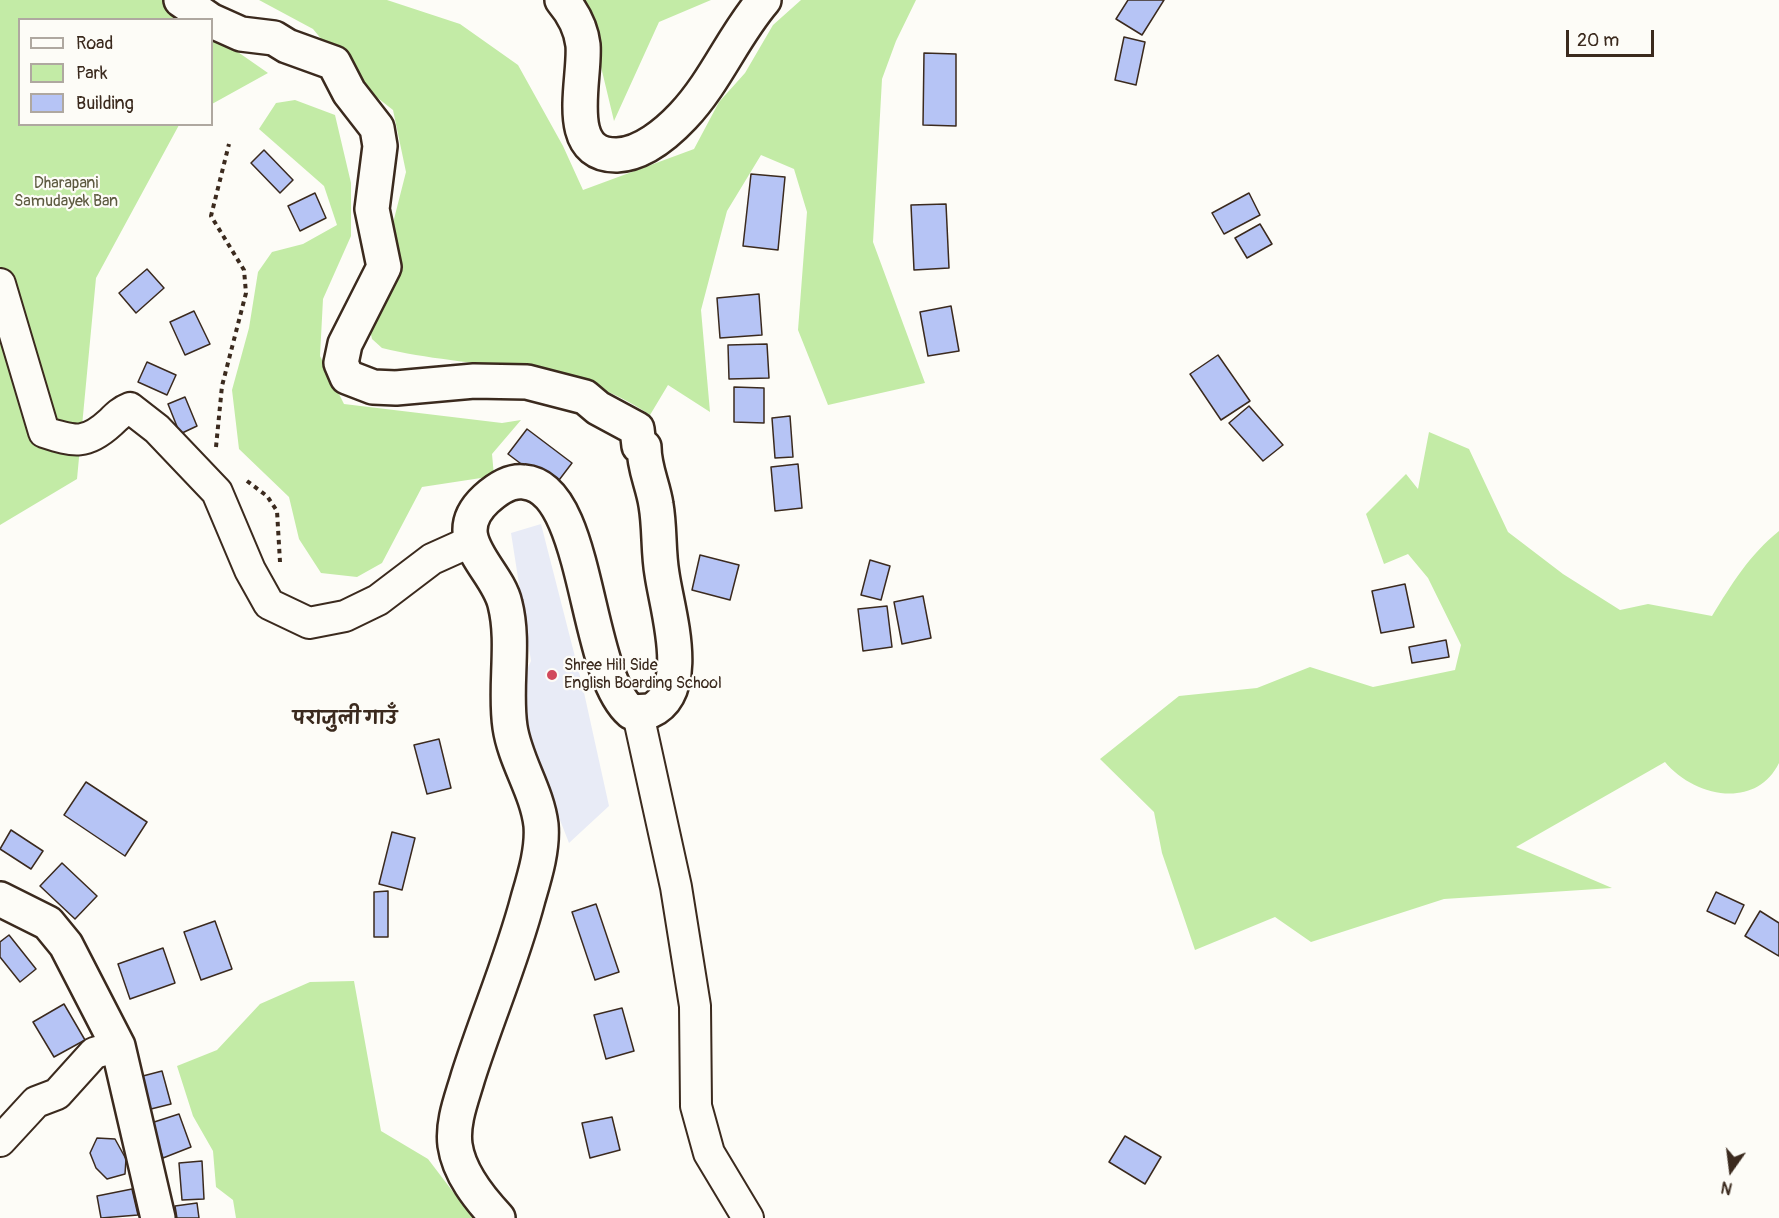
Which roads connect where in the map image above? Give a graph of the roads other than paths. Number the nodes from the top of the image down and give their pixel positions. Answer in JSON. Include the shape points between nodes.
{"nodes":[{"id":1,"x":181,"y":0,"type":"edge"},
{"id":2,"x":562,"y":0,"type":"edge"},
{"id":3,"x":764,"y":0,"type":"edge"},
{"id":4,"x":208,"y":18,"type":"edge"},
{"id":5,"x":213,"y":21,"type":"edge"},
{"id":6,"x":0,"y":284,"type":"edge"},
{"id":7,"x":472,"y":540,"type":"junction"},
{"id":8,"x":638,"y":714,"type":"junction"},
{"id":9,"x":0,"y":899,"type":"edge"},
{"id":10,"x":118,"y":1046,"type":"junction"},
{"id":11,"x":0,"y":1141,"type":"edge"},
{"id":12,"x":158,"y":1218,"type":"edge"},
{"id":13,"x":498,"y":1218,"type":"edge"},
{"id":14,"x":747,"y":1218,"type":"edge"}],
"edges":[{"from":1,"to":4,"type":"street"},
{"from":2,"to":3,"type":"street","via":[[579,26],[583,45],[581,124],[585,139],[593,150],[621,155],[648,144],[683,116],[706,89],[732,42]]},
{"from":5,"to":8,"type":"street","via":[[241,34],[274,38],[334,63],[349,92],[377,128],[380,146],[372,209],[384,267],[345,344],[341,363],[347,377],[373,387],[396,388],[474,381],[527,382],[585,397],[637,429],[656,506],[661,573],[675,659],[673,683],[664,701],[656,709]]},
{"from":6,"to":7,"type":"street","via":[[44,432],[72,441],[94,437],[122,411],[130,408],[138,413],[217,492],[269,604],[309,623],[345,616],[378,600],[432,559]]},
{"from":7,"to":8,"type":"street","via":[[475,513],[491,494],[505,485],[528,482],[546,492],[561,513],[576,550],[610,680],[625,707]]},
{"from":7,"to":13,"type":"street","via":[[478,559],[505,603],[510,729],[537,807],[541,835],[519,935],[455,1126],[455,1148],[467,1179]]},
{"from":8,"to":14,"type":"street","via":[[676,886],[695,1006],[696,1106],[709,1153]]},
{"from":9,"to":10,"type":"street","via":[[48,923],[66,945]]},
{"from":10,"to":11,"type":"street","via":[[94,1053],[57,1094],[36,1102]]},
{"from":10,"to":12,"type":"street"}]}
